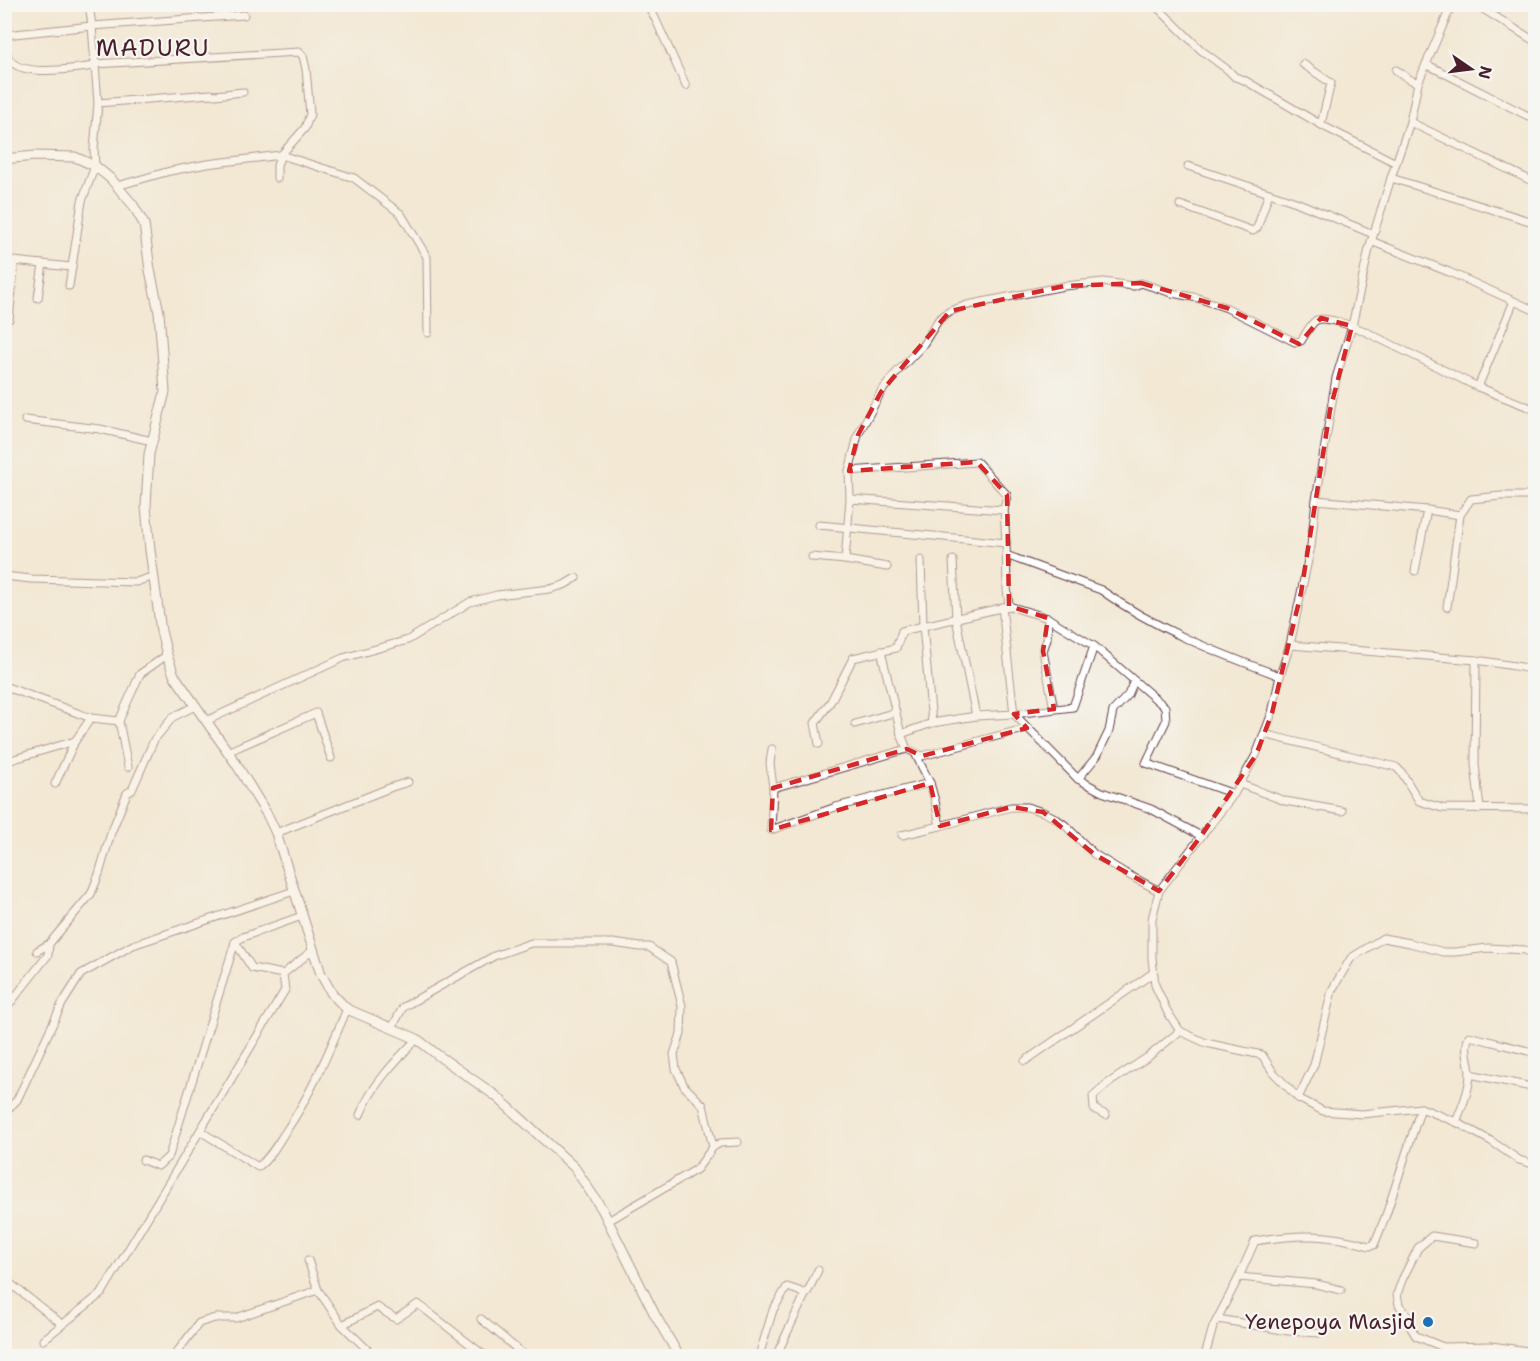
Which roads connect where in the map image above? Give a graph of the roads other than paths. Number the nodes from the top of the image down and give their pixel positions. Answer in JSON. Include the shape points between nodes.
{"nodes":[{"id":1,"x":89,"y":4,"type":"edge"},
{"id":2,"x":647,"y":4,"type":"edge"},
{"id":3,"x":1154,"y":4,"type":"edge"},
{"id":4,"x":1452,"y":4,"type":"edge"},
{"id":5,"x":1475,"y":4,"type":"edge"},
{"id":6,"x":244,"y":15,"type":"dead end"},
{"id":7,"x":92,"y":26,"type":"junction"},
{"id":8,"x":5,"y":34,"type":"edge"},
{"id":9,"x":1536,"y":42,"type":"edge"},
{"id":10,"x":1303,"y":64,"type":"dead end"},
{"id":11,"x":1426,"y":64,"type":"junction"},
{"id":12,"x":95,"y":65,"type":"junction"},
{"id":13,"x":1396,"y":70,"type":"dead end"},
{"id":14,"x":1418,"y":83,"type":"junction"},
{"id":15,"x":686,"y":86,"type":"dead end"},
{"id":16,"x":243,"y":92,"type":"dead end"},
{"id":17,"x":98,"y":103,"type":"junction"},
{"id":18,"x":1536,"y":120,"type":"edge"},
{"id":19,"x":1410,"y":122,"type":"junction"},
{"id":20,"x":1321,"y":124,"type":"junction"},
{"id":21,"x":280,"y":155,"type":"junction"},
{"id":22,"x":4,"y":159,"type":"edge"},
{"id":23,"x":1396,"y":163,"type":"junction"},
{"id":24,"x":95,"y":166,"type":"junction"},
{"id":25,"x":1188,"y":166,"type":"dead end"},
{"id":26,"x":277,"y":178,"type":"dead end"},
{"id":27,"x":1391,"y":178,"type":"junction"},
{"id":28,"x":1536,"y":183,"type":"edge"},
{"id":29,"x":117,"y":186,"type":"junction"},
{"id":30,"x":1269,"y":193,"type":"junction"},
{"id":31,"x":1180,"y":205,"type":"dead end"},
{"id":32,"x":1536,"y":223,"type":"edge"},
{"id":33,"x":1372,"y":238,"type":"junction"},
{"id":34,"x":4,"y":260,"type":"edge"},
{"id":35,"x":15,"y":261,"type":"junction"},
{"id":36,"x":43,"y":264,"type":"junction"},
{"id":37,"x":71,"y":267,"type":"junction"},
{"id":38,"x":69,"y":286,"type":"dead end"},
{"id":39,"x":38,"y":298,"type":"dead end"},
{"id":40,"x":1514,"y":301,"type":"junction"},
{"id":41,"x":1536,"y":311,"type":"edge"},
{"id":42,"x":4,"y":319,"type":"edge"},
{"id":43,"x":1352,"y":326,"type":"junction"},
{"id":44,"x":428,"y":333,"type":"dead end"},
{"id":45,"x":1478,"y":387,"type":"junction"},
{"id":46,"x":1536,"y":410,"type":"edge"},
{"id":47,"x":25,"y":420,"type":"dead end"},
{"id":48,"x":152,"y":441,"type":"junction"},
{"id":49,"x":849,"y":471,"type":"junction"},
{"id":50,"x":1536,"y":496,"type":"edge"},
{"id":51,"x":850,"y":499,"type":"junction"},
{"id":52,"x":1316,"y":500,"type":"junction"},
{"id":53,"x":1004,"y":510,"type":"junction"},
{"id":54,"x":1427,"y":510,"type":"junction"},
{"id":55,"x":1460,"y":515,"type":"junction"},
{"id":56,"x":819,"y":525,"type":"dead end"},
{"id":57,"x":847,"y":528,"type":"junction"},
{"id":58,"x":1006,"y":543,"type":"junction"},
{"id":59,"x":1006,"y":555,"type":"junction"},
{"id":60,"x":812,"y":557,"type":"dead end"},
{"id":61,"x":845,"y":560,"type":"junction"},
{"id":62,"x":921,"y":560,"type":"dead end"},
{"id":63,"x":953,"y":560,"type":"dead end"},
{"id":64,"x":887,"y":567,"type":"dead end"},
{"id":65,"x":1415,"y":571,"type":"dead end"},
{"id":66,"x":4,"y":576,"type":"edge"},
{"id":67,"x":154,"y":576,"type":"junction"},
{"id":68,"x":576,"y":578,"type":"dead end"},
{"id":69,"x":1005,"y":607,"type":"junction"},
{"id":70,"x":1447,"y":608,"type":"dead end"},
{"id":71,"x":1048,"y":618,"type":"junction"},
{"id":72,"x":956,"y":619,"type":"junction"},
{"id":73,"x":923,"y":626,"type":"junction"},
{"id":74,"x":1290,"y":645,"type":"junction"},
{"id":75,"x":1094,"y":646,"type":"junction"},
{"id":76,"x":881,"y":651,"type":"junction"},
{"id":77,"x":167,"y":655,"type":"junction"},
{"id":78,"x":1476,"y":660,"type":"junction"},
{"id":79,"x":1536,"y":671,"type":"edge"},
{"id":80,"x":1280,"y":676,"type":"junction"},
{"id":81,"x":1134,"y":681,"type":"junction"},
{"id":82,"x":4,"y":686,"type":"edge"},
{"id":83,"x":195,"y":706,"type":"junction"},
{"id":84,"x":1054,"y":709,"type":"junction"},
{"id":85,"x":896,"y":712,"type":"junction"},
{"id":86,"x":1014,"y":714,"type":"junction"},
{"id":87,"x":976,"y":716,"type":"junction"},
{"id":88,"x":91,"y":718,"type":"junction"},
{"id":89,"x":206,"y":721,"type":"junction"},
{"id":90,"x":119,"y":722,"type":"junction"},
{"id":91,"x":932,"y":723,"type":"junction"},
{"id":92,"x":855,"y":724,"type":"dead end"},
{"id":93,"x":1027,"y":728,"type":"junction"},
{"id":94,"x":901,"y":734,"type":"junction"},
{"id":95,"x":1264,"y":734,"type":"junction"},
{"id":96,"x":75,"y":741,"type":"junction"},
{"id":97,"x":819,"y":744,"type":"dead end"},
{"id":98,"x":772,"y":748,"type":"dead end"},
{"id":99,"x":907,"y":748,"type":"junction"},
{"id":100,"x":227,"y":752,"type":"junction"},
{"id":101,"x":915,"y":753,"type":"junction"},
{"id":102,"x":331,"y":758,"type":"dead end"},
{"id":103,"x":4,"y":762,"type":"edge"},
{"id":104,"x":128,"y":767,"type":"dead end"},
{"id":105,"x":1078,"y":779,"type":"junction"},
{"id":106,"x":408,"y":782,"type":"dead end"},
{"id":107,"x":930,"y":783,"type":"junction"},
{"id":108,"x":55,"y":784,"type":"dead end"},
{"id":109,"x":1240,"y":784,"type":"junction"},
{"id":110,"x":773,"y":788,"type":"junction"},
{"id":111,"x":1234,"y":794,"type":"junction"},
{"id":112,"x":1480,"y":809,"type":"junction"},
{"id":113,"x":1536,"y":810,"type":"edge"},
{"id":114,"x":1342,"y":811,"type":"dead end"},
{"id":115,"x":940,"y":826,"type":"junction"},
{"id":116,"x":276,"y":833,"type":"junction"},
{"id":117,"x":902,"y":835,"type":"dead end"},
{"id":118,"x":1202,"y":836,"type":"junction"},
{"id":119,"x":294,"y":891,"type":"junction"},
{"id":120,"x":1159,"y":891,"type":"junction"},
{"id":121,"x":302,"y":916,"type":"junction"},
{"id":122,"x":236,"y":942,"type":"junction"},
{"id":123,"x":49,"y":944,"type":"junction"},
{"id":124,"x":313,"y":950,"type":"junction"},
{"id":125,"x":37,"y":951,"type":"dead end"},
{"id":126,"x":1536,"y":955,"type":"edge"},
{"id":127,"x":1152,"y":973,"type":"junction"},
{"id":128,"x":283,"y":974,"type":"junction"},
{"id":129,"x":347,"y":1009,"type":"junction"},
{"id":130,"x":4,"y":1011,"type":"edge"},
{"id":131,"x":392,"y":1028,"type":"junction"},
{"id":132,"x":1180,"y":1031,"type":"junction"},
{"id":133,"x":417,"y":1039,"type":"junction"},
{"id":134,"x":1536,"y":1053,"type":"edge"},
{"id":135,"x":1025,"y":1061,"type":"dead end"},
{"id":136,"x":1470,"y":1074,"type":"junction"},
{"id":137,"x":1536,"y":1088,"type":"edge"},
{"id":138,"x":1298,"y":1098,"type":"junction"},
{"id":139,"x":1421,"y":1108,"type":"junction"},
{"id":140,"x":4,"y":1113,"type":"edge"},
{"id":141,"x":360,"y":1115,"type":"dead end"},
{"id":142,"x":1106,"y":1115,"type":"dead end"},
{"id":143,"x":1456,"y":1122,"type":"junction"},
{"id":144,"x":200,"y":1131,"type":"junction"},
{"id":145,"x":738,"y":1142,"type":"dead end"},
{"id":146,"x":713,"y":1147,"type":"junction"},
{"id":147,"x":143,"y":1160,"type":"dead end"},
{"id":148,"x":1536,"y":1165,"type":"edge"},
{"id":149,"x":608,"y":1221,"type":"junction"},
{"id":150,"x":1476,"y":1243,"type":"dead end"},
{"id":151,"x":308,"y":1260,"type":"dead end"},
{"id":152,"x":818,"y":1270,"type":"dead end"},
{"id":153,"x":1239,"y":1277,"type":"junction"},
{"id":154,"x":4,"y":1281,"type":"edge"},
{"id":155,"x":318,"y":1290,"type":"junction"},
{"id":156,"x":1341,"y":1290,"type":"dead end"},
{"id":157,"x":805,"y":1295,"type":"junction"},
{"id":158,"x":481,"y":1319,"type":"dead end"},
{"id":159,"x":1218,"y":1319,"type":"junction"},
{"id":160,"x":62,"y":1324,"type":"junction"},
{"id":161,"x":342,"y":1324,"type":"junction"},
{"id":162,"x":1320,"y":1333,"type":"dead end"},
{"id":163,"x":43,"y":1340,"type":"dead end"},
{"id":164,"x":1443,"y":1347,"type":"junction"},
{"id":165,"x":1536,"y":1352,"type":"edge"},
{"id":166,"x":679,"y":1355,"type":"edge"},
{"id":167,"x":174,"y":1356,"type":"edge"},
{"id":168,"x":374,"y":1356,"type":"edge"},
{"id":169,"x":485,"y":1356,"type":"edge"},
{"id":170,"x":525,"y":1356,"type":"edge"},
{"id":171,"x":690,"y":1356,"type":"edge"},
{"id":172,"x":759,"y":1356,"type":"edge"},
{"id":173,"x":776,"y":1356,"type":"edge"},
{"id":174,"x":1206,"y":1356,"type":"edge"},
{"id":175,"x":1442,"y":1356,"type":"edge"}],
"edges":[{"from":1,"to":7,"type":"street"},
{"from":2,"to":15,"type":"street"},
{"from":3,"to":20,"type":"street","via":[[1234,77]]},
{"from":4,"to":11,"type":"street"},
{"from":5,"to":9,"type":"street"},
{"from":6,"to":7,"type":"street"},
{"from":7,"to":8,"type":"street"},
{"from":7,"to":12,"type":"street"},
{"from":8,"to":12,"type":"street","via":[[9,59],[16,66],[50,72]]},
{"from":10,"to":20,"type":"street","via":[[1331,83]]},
{"from":11,"to":14,"type":"street"},
{"from":11,"to":18,"type":"street"},
{"from":12,"to":17,"type":"street"},
{"from":12,"to":21,"type":"street","via":[[299,52],[306,69],[310,114],[305,128]]},
{"from":13,"to":14,"type":"street"},
{"from":14,"to":19,"type":"street"},
{"from":16,"to":17,"type":"street"},
{"from":17,"to":24,"type":"street"},
{"from":19,"to":23,"type":"street"},
{"from":19,"to":28,"type":"street"},
{"from":20,"to":23,"type":"street"},
{"from":21,"to":26,"type":"street"},
{"from":21,"to":29,"type":"street","via":[[170,171]]},
{"from":21,"to":44,"type":"street","via":[[354,178],[401,214],[427,257]]},
{"from":22,"to":24,"type":"main road","via":[[75,157]]},
{"from":23,"to":27,"type":"street"},
{"from":24,"to":29,"type":"main road"},
{"from":24,"to":37,"type":"street","via":[[82,201]]},
{"from":25,"to":30,"type":"street"},
{"from":27,"to":32,"type":"street"},
{"from":27,"to":33,"type":"street"},
{"from":29,"to":48,"type":"main road","via":[[144,224],[159,312],[165,392]]},
{"from":30,"to":31,"type":"street","via":[[1253,231]]},
{"from":30,"to":33,"type":"street"},
{"from":33,"to":40,"type":"street"},
{"from":33,"to":43,"type":"street"},
{"from":34,"to":35,"type":"street"},
{"from":35,"to":36,"type":"street"},
{"from":35,"to":42,"type":"street","via":[[9,320]]},
{"from":36,"to":37,"type":"street"},
{"from":36,"to":39,"type":"street"},
{"from":37,"to":38,"type":"street"},
{"from":40,"to":41,"type":"street"},
{"from":40,"to":45,"type":"street"},
{"from":43,"to":45,"type":"street"},
{"from":43,"to":49,"type":"street","via":[[1321,318],[1301,341],[1295,342],[1227,308],[1141,283],[1064,286],[968,305],[939,319],[922,346],[881,392],[858,435]]},
{"from":43,"to":52,"type":"street","via":[[1336,378]]},
{"from":45,"to":46,"type":"street"},
{"from":47,"to":48,"type":"street","via":[[100,429]]},
{"from":48,"to":67,"type":"main road","via":[[146,507]]},
{"from":49,"to":51,"type":"street"},
{"from":49,"to":53,"type":"street","via":[[976,462],[1007,495]]},
{"from":50,"to":55,"type":"street","via":[[1472,499]]},
{"from":51,"to":53,"type":"street"},
{"from":51,"to":57,"type":"street"},
{"from":52,"to":54,"type":"street"},
{"from":52,"to":74,"type":"street","via":[[1311,546]]},
{"from":53,"to":58,"type":"street"},
{"from":54,"to":55,"type":"street"},
{"from":54,"to":65,"type":"street"},
{"from":55,"to":70,"type":"street"},
{"from":56,"to":57,"type":"street"},
{"from":57,"to":58,"type":"street"},
{"from":57,"to":61,"type":"street"},
{"from":58,"to":59,"type":"street"},
{"from":59,"to":69,"type":"street"},
{"from":59,"to":80,"type":"street","via":[[1101,590],[1208,649]]},
{"from":60,"to":61,"type":"street"},
{"from":61,"to":64,"type":"street"},
{"from":62,"to":73,"type":"street"},
{"from":63,"to":72,"type":"street"},
{"from":66,"to":67,"type":"street","via":[[136,582]]},
{"from":67,"to":77,"type":"main road"},
{"from":68,"to":89,"type":"street","via":[[550,589],[470,602],[408,640],[343,658]]},
{"from":69,"to":71,"type":"street"},
{"from":69,"to":72,"type":"street"},
{"from":69,"to":86,"type":"street"},
{"from":71,"to":75,"type":"street"},
{"from":71,"to":84,"type":"street","via":[[1043,651]]},
{"from":72,"to":73,"type":"street"},
{"from":72,"to":87,"type":"street"},
{"from":73,"to":76,"type":"street","via":[[902,631],[896,648]]},
{"from":73,"to":91,"type":"street"},
{"from":74,"to":78,"type":"street"},
{"from":74,"to":80,"type":"street"},
{"from":75,"to":81,"type":"street"},
{"from":75,"to":84,"type":"street","via":[[1073,707]]},
{"from":76,"to":85,"type":"street"},
{"from":76,"to":97,"type":"street","via":[[852,658],[831,701],[815,723]]},
{"from":77,"to":83,"type":"main road","via":[[174,675]]},
{"from":77,"to":90,"type":"street","via":[[140,674]]},
{"from":78,"to":79,"type":"street"},
{"from":78,"to":112,"type":"street","via":[[1475,764]]},
{"from":80,"to":95,"type":"street"},
{"from":81,"to":105,"type":"street","via":[[1128,695],[1113,711],[1097,756]]},
{"from":81,"to":111,"type":"street","via":[[1165,707],[1166,721],[1146,762]]},
{"from":82,"to":88,"type":"street"},
{"from":83,"to":89,"type":"main road"},
{"from":83,"to":123,"type":"street","via":[[173,717],[154,741],[132,790],[127,793],[91,894]]},
{"from":84,"to":86,"type":"street"},
{"from":85,"to":92,"type":"street"},
{"from":85,"to":94,"type":"street"},
{"from":86,"to":87,"type":"street"},
{"from":86,"to":93,"type":"street"},
{"from":87,"to":91,"type":"street"},
{"from":88,"to":90,"type":"street"},
{"from":88,"to":96,"type":"street"},
{"from":89,"to":100,"type":"main road"},
{"from":90,"to":104,"type":"street"},
{"from":91,"to":94,"type":"street"},
{"from":93,"to":101,"type":"street","via":[[922,756]]},
{"from":93,"to":105,"type":"street"},
{"from":94,"to":99,"type":"street"},
{"from":95,"to":109,"type":"street"},
{"from":95,"to":112,"type":"street","via":[[1396,767],[1419,801],[1442,808]]},
{"from":96,"to":103,"type":"street"},
{"from":96,"to":108,"type":"street"},
{"from":98,"to":110,"type":"street"},
{"from":99,"to":101,"type":"street"},
{"from":99,"to":110,"type":"street"},
{"from":100,"to":102,"type":"street","via":[[316,713]]},
{"from":100,"to":116,"type":"main road"},
{"from":101,"to":107,"type":"street"},
{"from":105,"to":118,"type":"street","via":[[1102,792],[1151,808]]},
{"from":106,"to":116,"type":"street"},
{"from":107,"to":110,"type":"street","via":[[836,807],[771,830]]},
{"from":107,"to":115,"type":"street"},
{"from":109,"to":111,"type":"street"},
{"from":109,"to":114,"type":"street","via":[[1285,801]]},
{"from":111,"to":118,"type":"street"},
{"from":112,"to":113,"type":"street"},
{"from":115,"to":117,"type":"street"},
{"from":115,"to":120,"type":"street","via":[[1011,807],[1027,807],[1055,818],[1094,854]]},
{"from":116,"to":119,"type":"main road"},
{"from":118,"to":120,"type":"street"},
{"from":119,"to":121,"type":"main road"},
{"from":119,"to":140,"type":"street","via":[[133,945],[81,974],[62,1004],[17,1100]]},
{"from":120,"to":127,"type":"street","via":[[1152,919]]},
{"from":121,"to":122,"type":"street"},
{"from":121,"to":124,"type":"main road"},
{"from":122,"to":128,"type":"street","via":[[252,968]]},
{"from":122,"to":147,"type":"street","via":[[170,1156],[158,1166]]},
{"from":123,"to":125,"type":"street"},
{"from":123,"to":130,"type":"street","via":[[48,955]]},
{"from":124,"to":128,"type":"street"},
{"from":124,"to":129,"type":"main road","via":[[332,994]]},
{"from":126,"to":138,"type":"street","via":[[1497,948],[1443,952],[1383,938],[1351,958],[1332,990],[1314,1065]]},
{"from":127,"to":132,"type":"street","via":[[1167,1011]]},
{"from":127,"to":135,"type":"street"},
{"from":128,"to":144,"type":"street","via":[[285,990]]},
{"from":129,"to":131,"type":"main road"},
{"from":129,"to":144,"type":"street","via":[[321,1071],[268,1159],[258,1167]]},
{"from":131,"to":133,"type":"main road"},
{"from":131,"to":146,"type":"street","via":[[403,1007],[494,956],[531,944],[649,946],[671,962],[682,1006],[681,1034],[674,1054],[676,1070],[684,1086],[703,1105]]},
{"from":132,"to":138,"type":"street","via":[[1206,1043],[1262,1055]]},
{"from":132,"to":142,"type":"street","via":[[1093,1096],[1094,1109]]},
{"from":133,"to":141,"type":"street","via":[[394,1062],[366,1100]]},
{"from":133,"to":149,"type":"main road","via":[[496,1096],[574,1167]]},
{"from":134,"to":136,"type":"street","via":[[1469,1036],[1466,1044]]},
{"from":136,"to":137,"type":"street"},
{"from":136,"to":143,"type":"street"},
{"from":138,"to":139,"type":"street","via":[[1323,1111],[1362,1114]]},
{"from":139,"to":143,"type":"street"},
{"from":139,"to":153,"type":"street","via":[[1374,1245],[1310,1234],[1255,1241]]},
{"from":143,"to":148,"type":"street","via":[[1519,1160]]},
{"from":144,"to":160,"type":"street","via":[[102,1293]]},
{"from":145,"to":146,"type":"street"},
{"from":146,"to":149,"type":"street","via":[[697,1169]]},
{"from":149,"to":166,"type":"main road"},
{"from":150,"to":164,"type":"street","via":[[1432,1236],[1418,1248],[1397,1293],[1399,1305],[1416,1336]]},
{"from":151,"to":155,"type":"street"},
{"from":152,"to":157,"type":"street"},
{"from":153,"to":156,"type":"street"},
{"from":153,"to":159,"type":"street"},
{"from":154,"to":160,"type":"street"},
{"from":155,"to":161,"type":"street"},
{"from":155,"to":167,"type":"street","via":[[236,1318],[199,1323]]},
{"from":157,"to":172,"type":"street","via":[[787,1287],[773,1310]]},
{"from":157,"to":173,"type":"street"},
{"from":158,"to":170,"type":"street"},
{"from":159,"to":162,"type":"street","via":[[1288,1332]]},
{"from":159,"to":174,"type":"street"},
{"from":160,"to":163,"type":"street"},
{"from":161,"to":168,"type":"street"},
{"from":161,"to":169,"type":"street","via":[[377,1307],[396,1318],[418,1304]]},
{"from":164,"to":165,"type":"street","via":[[1491,1346]]},
{"from":164,"to":175,"type":"street"},
{"from":166,"to":171,"type":"street"}]}
